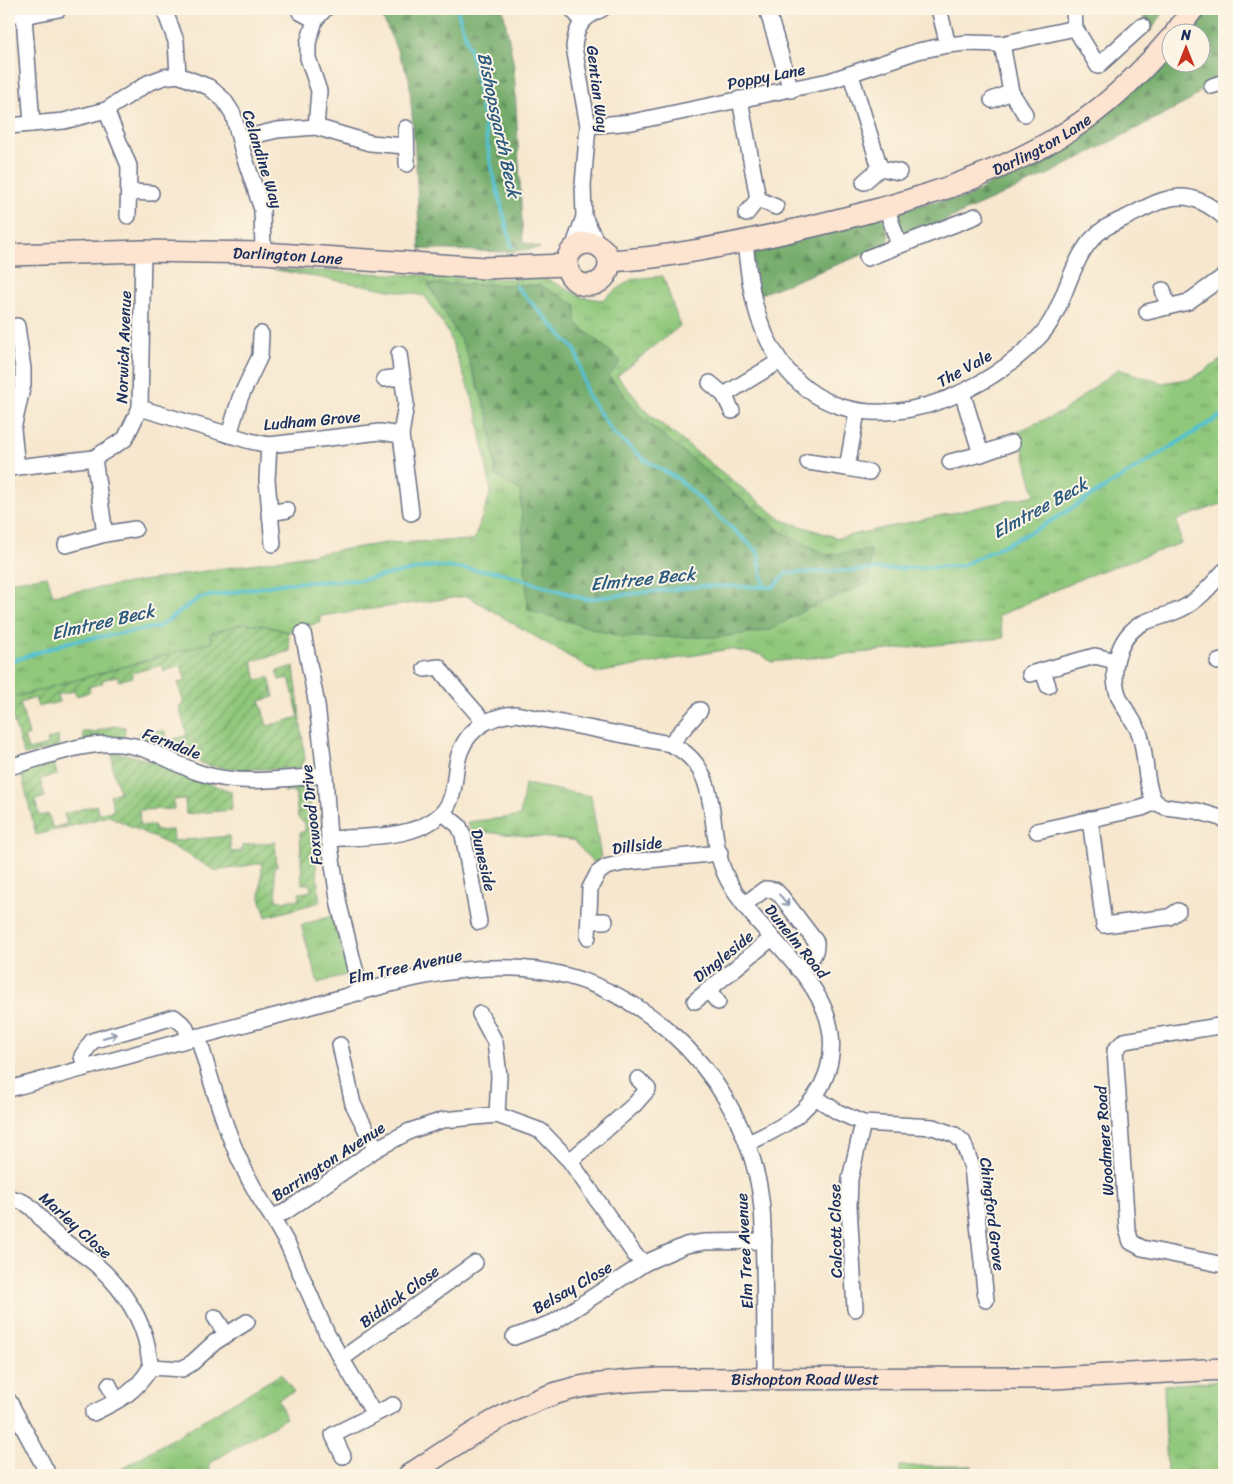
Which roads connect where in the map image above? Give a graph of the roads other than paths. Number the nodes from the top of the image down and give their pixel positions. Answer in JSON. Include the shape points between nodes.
{"nodes":[{"id":1,"x":58,"y":9,"type":"edge"},
{"id":2,"x":164,"y":9,"type":"edge"},
{"id":3,"x":602,"y":9,"type":"edge"},
{"id":4,"x":767,"y":9,"type":"edge"},
{"id":5,"x":939,"y":9,"type":"edge"},
{"id":6,"x":1074,"y":9,"type":"edge"},
{"id":7,"x":1193,"y":9,"type":"edge"},
{"id":8,"x":9,"y":12,"type":"edge"},
{"id":9,"x":300,"y":12,"type":"dead end"},
{"id":10,"x":320,"y":14,"type":"edge"},
{"id":11,"x":577,"y":15,"type":"edge"},
{"id":12,"x":24,"y":16,"type":"junction"},
{"id":13,"x":1183,"y":22,"type":"edge"},
{"id":14,"x":1142,"y":26,"type":"dead end"},
{"id":15,"x":1075,"y":28,"type":"junction"},
{"id":16,"x":1002,"y":44,"type":"junction"},
{"id":17,"x":948,"y":45,"type":"junction"},
{"id":18,"x":1160,"y":50,"type":"edge"},
{"id":19,"x":178,"y":75,"type":"junction"},
{"id":20,"x":851,"y":75,"type":"junction"},
{"id":21,"x":791,"y":90,"type":"junction"},
{"id":22,"x":1011,"y":92,"type":"junction"},
{"id":23,"x":740,"y":99,"type":"junction"},
{"id":24,"x":992,"y":100,"type":"dead end"},
{"id":25,"x":106,"y":110,"type":"junction"},
{"id":26,"x":1025,"y":114,"type":"dead end"},
{"id":27,"x":32,"y":124,"type":"junction"},
{"id":28,"x":9,"y":126,"type":"edge"},
{"id":29,"x":588,"y":126,"type":"junction"},
{"id":30,"x":316,"y":127,"type":"junction"},
{"id":31,"x":406,"y":128,"type":"dead end"},
{"id":32,"x":240,"y":139,"type":"junction"},
{"id":33,"x":406,"y":146,"type":"junction"},
{"id":34,"x":407,"y":164,"type":"dead end"},
{"id":35,"x":880,"y":168,"type":"junction"},
{"id":36,"x":899,"y":172,"type":"dead end"},
{"id":37,"x":864,"y":182,"type":"dead end"},
{"id":38,"x":128,"y":192,"type":"junction"},
{"id":39,"x":151,"y":193,"type":"dead end"},
{"id":40,"x":758,"y":199,"type":"junction"},
{"id":41,"x":776,"y":207,"type":"dead end"},
{"id":42,"x":886,"y":207,"type":"junction"},
{"id":43,"x":746,"y":214,"type":"dead end"},
{"id":44,"x":128,"y":216,"type":"dead end"},
{"id":45,"x":976,"y":216,"type":"dead end"},
{"id":46,"x":584,"y":217,"type":"junction"},
{"id":47,"x":1224,"y":217,"type":"edge"},
{"id":48,"x":745,"y":241,"type":"junction"},
{"id":49,"x":899,"y":245,"type":"junction"},
{"id":50,"x":143,"y":251,"type":"junction"},
{"id":51,"x":263,"y":253,"type":"junction"},
{"id":52,"x":603,"y":253,"type":"junction"},
{"id":53,"x":9,"y":254,"type":"edge"},
{"id":54,"x":570,"y":258,"type":"junction"},
{"id":55,"x":867,"y":258,"type":"dead end"},
{"id":56,"x":1224,"y":276,"type":"edge"},
{"id":57,"x":1164,"y":290,"type":"dead end"},
{"id":58,"x":1168,"y":307,"type":"junction"},
{"id":59,"x":1147,"y":312,"type":"dead end"},
{"id":60,"x":17,"y":326,"type":"dead end"},
{"id":61,"x":261,"y":334,"type":"dead end"},
{"id":62,"x":15,"y":352,"type":"edge"},
{"id":63,"x":399,"y":354,"type":"dead end"},
{"id":64,"x":780,"y":361,"type":"junction"},
{"id":65,"x":402,"y":377,"type":"junction"},
{"id":66,"x":384,"y":379,"type":"dead end"},
{"id":67,"x":710,"y":383,"type":"dead end"},
{"id":68,"x":962,"y":392,"type":"junction"},
{"id":69,"x":724,"y":395,"type":"junction"},
{"id":70,"x":140,"y":408,"type":"junction"},
{"id":71,"x":732,"y":411,"type":"dead end"},
{"id":72,"x":857,"y":412,"type":"junction"},
{"id":73,"x":229,"y":435,"type":"junction"},
{"id":74,"x":401,"y":435,"type":"junction"},
{"id":75,"x":1012,"y":443,"type":"dead end"},
{"id":76,"x":269,"y":445,"type":"junction"},
{"id":77,"x":982,"y":454,"type":"junction"},
{"id":78,"x":94,"y":458,"type":"junction"},
{"id":79,"x":808,"y":462,"type":"dead end"},
{"id":80,"x":950,"y":462,"type":"dead end"},
{"id":81,"x":13,"y":467,"type":"edge"},
{"id":82,"x":848,"y":468,"type":"junction"},
{"id":83,"x":869,"y":472,"type":"dead end"},
{"id":84,"x":287,"y":510,"type":"dead end"},
{"id":85,"x":269,"y":513,"type":"junction"},
{"id":86,"x":411,"y":513,"type":"dead end"},
{"id":87,"x":135,"y":529,"type":"dead end"},
{"id":88,"x":105,"y":534,"type":"junction"},
{"id":89,"x":274,"y":544,"type":"dead end"},
{"id":90,"x":66,"y":545,"type":"dead end"},
{"id":91,"x":1224,"y":572,"type":"edge"},
{"id":92,"x":302,"y":633,"type":"dead end"},
{"id":93,"x":1115,"y":661,"type":"junction"},
{"id":94,"x":438,"y":664,"type":"dead end"},
{"id":95,"x":1048,"y":686,"type":"dead end"},
{"id":96,"x":700,"y":710,"type":"dead end"},
{"id":97,"x":484,"y":722,"type":"junction"},
{"id":98,"x":670,"y":744,"type":"junction"},
{"id":99,"x":9,"y":767,"type":"edge"},
{"id":100,"x":325,"y":775,"type":"junction"},
{"id":101,"x":1155,"y":802,"type":"junction"},
{"id":102,"x":443,"y":813,"type":"junction"},
{"id":103,"x":1090,"y":819,"type":"junction"},
{"id":104,"x":1224,"y":819,"type":"edge"},
{"id":105,"x":1037,"y":831,"type":"dead end"},
{"id":106,"x":329,"y":840,"type":"junction"},
{"id":107,"x":720,"y":853,"type":"junction"},
{"id":108,"x":745,"y":904,"type":"junction"},
{"id":109,"x":1178,"y":911,"type":"dead end"},
{"id":110,"x":589,"y":920,"type":"junction"},
{"id":111,"x":605,"y":921,"type":"dead end"},
{"id":112,"x":479,"y":922,"type":"dead end"},
{"id":113,"x":588,"y":937,"type":"dead end"},
{"id":114,"x":772,"y":938,"type":"junction"},
{"id":115,"x":798,"y":969,"type":"junction"},
{"id":116,"x":708,"y":990,"type":"junction"},
{"id":117,"x":361,"y":993,"type":"junction"},
{"id":118,"x":695,"y":1001,"type":"dead end"},
{"id":119,"x":718,"y":1002,"type":"dead end"},
{"id":120,"x":480,"y":1014,"type":"dead end"},
{"id":121,"x":1220,"y":1026,"type":"dead end"},
{"id":122,"x":194,"y":1038,"type":"junction"},
{"id":123,"x":340,"y":1045,"type":"dead end"},
{"id":124,"x":84,"y":1068,"type":"junction"},
{"id":125,"x":638,"y":1079,"type":"dead end"},
{"id":126,"x":9,"y":1089,"type":"edge"},
{"id":127,"x":815,"y":1097,"type":"junction"},
{"id":128,"x":497,"y":1115,"type":"junction"},
{"id":129,"x":863,"y":1123,"type":"junction"},
{"id":130,"x":748,"y":1143,"type":"junction"},
{"id":131,"x":376,"y":1149,"type":"junction"},
{"id":132,"x":570,"y":1161,"type":"junction"},
{"id":133,"x":9,"y":1198,"type":"edge"},
{"id":134,"x":272,"y":1217,"type":"junction"},
{"id":135,"x":764,"y":1241,"type":"junction"},
{"id":136,"x":476,"y":1262,"type":"dead end"},
{"id":137,"x":646,"y":1263,"type":"junction"},
{"id":138,"x":1224,"y":1265,"type":"edge"},
{"id":139,"x":986,"y":1300,"type":"dead end"},
{"id":140,"x":855,"y":1309,"type":"dead end"},
{"id":141,"x":215,"y":1318,"type":"dead end"},
{"id":142,"x":247,"y":1322,"type":"dead end"},
{"id":143,"x":226,"y":1334,"type":"junction"},
{"id":144,"x":514,"y":1337,"type":"dead end"},
{"id":145,"x":343,"y":1358,"type":"junction"},
{"id":146,"x":151,"y":1367,"type":"junction"},
{"id":147,"x":1224,"y":1370,"type":"edge"},
{"id":148,"x":765,"y":1379,"type":"junction"},
{"id":149,"x":109,"y":1385,"type":"dead end"},
{"id":150,"x":9,"y":1401,"type":"edge"},
{"id":151,"x":116,"y":1401,"type":"junction"},
{"id":152,"x":393,"y":1405,"type":"dead end"},
{"id":153,"x":93,"y":1413,"type":"dead end"},
{"id":154,"x":374,"y":1414,"type":"junction"},
{"id":155,"x":343,"y":1456,"type":"dead end"},
{"id":156,"x":46,"y":1470,"type":"dead end"},
{"id":157,"x":409,"y":1475,"type":"edge"}],
"edges":[{"from":1,"to":12,"type":"street"},
{"from":2,"to":19,"type":"street","via":[[176,41]]},
{"from":3,"to":11,"type":"street","name":"Gentian Way"},
{"from":4,"to":21,"type":"street"},
{"from":5,"to":17,"type":"street"},
{"from":6,"to":15,"type":"street"},
{"from":7,"to":13,"type":"street"},
{"from":8,"to":12,"type":"street"},
{"from":9,"to":10,"type":"street"},
{"from":10,"to":30,"type":"street","via":[[308,44],[308,58],[319,91]]},
{"from":11,"to":29,"type":"street","name":"Gentian Way","via":[[574,47]]},
{"from":12,"to":27,"type":"street"},
{"from":14,"to":15,"type":"street","via":[[1098,66]]},
{"from":15,"to":16,"type":"street","name":"Poppy Lane"},
{"from":16,"to":17,"type":"street","name":"Poppy Lane"},
{"from":16,"to":22,"type":"street"},
{"from":17,"to":20,"type":"street","name":"Poppy Lane","via":[[918,51]]},
{"from":18,"to":42,"type":"street","name":"Darlington Lane","via":[[1113,97],[1067,132],[1005,165]]},
{"from":19,"to":25,"type":"street","via":[[148,83]]},
{"from":19,"to":32,"type":"street","name":"Celandine Way","via":[[209,87],[224,100]]},
{"from":20,"to":21,"type":"street","name":"Poppy Lane"},
{"from":20,"to":35,"type":"street"},
{"from":21,"to":23,"type":"street","name":"Poppy Lane"},
{"from":22,"to":24,"type":"street"},
{"from":22,"to":26,"type":"street"},
{"from":23,"to":29,"type":"street","name":"Poppy Lane","via":[[632,122]]},
{"from":23,"to":40,"type":"street"},
{"from":25,"to":27,"type":"street","via":[[64,121]]},
{"from":25,"to":38,"type":"street","via":[[129,166]]},
{"from":27,"to":28,"type":"street"},
{"from":29,"to":46,"type":"street","name":"Gentian Way"},
{"from":30,"to":32,"type":"street","via":[[277,130]]},
{"from":30,"to":33,"type":"street","via":[[370,143]]},
{"from":31,"to":33,"type":"street"},
{"from":32,"to":51,"type":"street","name":"Celandine Way","via":[[262,209]]},
{"from":33,"to":34,"type":"street"},
{"from":35,"to":36,"type":"street"},
{"from":35,"to":37,"type":"street"},
{"from":38,"to":39,"type":"street"},
{"from":38,"to":44,"type":"street"},
{"from":40,"to":41,"type":"street"},
{"from":40,"to":43,"type":"street"},
{"from":42,"to":48,"type":"street","name":"Darlington Lane"},
{"from":42,"to":49,"type":"street"},
{"from":45,"to":49,"type":"street"},
{"from":46,"to":52,"type":"street"},
{"from":46,"to":54,"type":"street"},
{"from":47,"to":68,"type":"street","name":"The Vale","via":[[1210,205],[1190,197],[1163,198],[1104,228],[1080,256],[1062,303],[1040,336],[1005,365]]},
{"from":48,"to":52,"type":"street","name":"Darlington Lane","via":[[640,259]]},
{"from":48,"to":64,"type":"street","name":"The Vale","via":[[760,324]]},
{"from":49,"to":55,"type":"street"},
{"from":50,"to":51,"type":"street","name":"Darlington Lane"},
{"from":50,"to":53,"type":"street","name":"Darlington Lane"},
{"from":50,"to":70,"type":"street","name":"Norwich Avenue"},
{"from":51,"to":54,"type":"street","name":"Darlington Lane","via":[[485,268]]},
{"from":52,"to":54,"type":"street","via":[[581,244]]},
{"from":52,"to":54,"type":"street","via":[[609,269],[606,276],[592,285],[574,280]]},
{"from":56,"to":58,"type":"street","via":[[1188,302]]},
{"from":57,"to":58,"type":"street"},
{"from":58,"to":59,"type":"street"},
{"from":60,"to":62,"type":"street"},
{"from":61,"to":73,"type":"street","via":[[267,358],[240,398]]},
{"from":62,"to":81,"type":"street","via":[[23,384],[13,429]]},
{"from":63,"to":65,"type":"street"},
{"from":64,"to":69,"type":"street"},
{"from":64,"to":72,"type":"street","name":"The Vale","via":[[791,376],[817,396]]},
{"from":65,"to":66,"type":"street"},
{"from":65,"to":74,"type":"street","via":[[406,404]]},
{"from":67,"to":69,"type":"street"},
{"from":68,"to":72,"type":"street","name":"The Vale","via":[[916,409]]},
{"from":68,"to":77,"type":"street"},
{"from":69,"to":71,"type":"street"},
{"from":70,"to":73,"type":"street","name":"Ludham Grove"},
{"from":70,"to":78,"type":"street","name":"Norwich Avenue","via":[[125,439]]},
{"from":72,"to":82,"type":"street"},
{"from":73,"to":76,"type":"street","name":"Ludham Grove"},
{"from":74,"to":76,"type":"street","name":"Ludham Grove","via":[[380,432]]},
{"from":74,"to":86,"type":"street","via":[[401,493]]},
{"from":75,"to":77,"type":"street"},
{"from":76,"to":85,"type":"street"},
{"from":77,"to":80,"type":"street"},
{"from":78,"to":81,"type":"street","name":"Norwich Avenue"},
{"from":78,"to":88,"type":"street"},
{"from":79,"to":82,"type":"street"},
{"from":82,"to":83,"type":"street"},
{"from":84,"to":85,"type":"street"},
{"from":85,"to":89,"type":"street"},
{"from":87,"to":88,"type":"street"},
{"from":88,"to":90,"type":"street"},
{"from":91,"to":93,"type":"street","via":[[1198,599],[1143,623],[1123,642]]},
{"from":92,"to":100,"type":"street","name":"Foxwood Drive","via":[[317,704]]},
{"from":93,"to":95,"type":"street","via":[[1096,656],[1036,672]]},
{"from":93,"to":101,"type":"street","via":[[1116,690],[1139,734],[1150,792]]},
{"from":94,"to":97,"type":"street","via":[[449,683]]},
{"from":96,"to":98,"type":"street"},
{"from":97,"to":98,"type":"street","name":"Dunelm Road","via":[[516,714]]},
{"from":97,"to":102,"type":"street","name":"Dunelm Road","via":[[468,736],[462,747],[454,789]]},
{"from":98,"to":107,"type":"street","name":"Dunelm Road","via":[[689,755],[702,772]]},
{"from":99,"to":100,"type":"street","name":"Ferndale","via":[[71,750],[108,744],[150,751],[223,779],[276,780]]},
{"from":100,"to":106,"type":"street","name":"Foxwood Drive"},
{"from":101,"to":103,"type":"street","via":[[1142,808]]},
{"from":101,"to":104,"type":"street"},
{"from":102,"to":106,"type":"street","via":[[416,829]]},
{"from":102,"to":112,"type":"street","name":"Duneside","via":[[459,826],[463,835]]},
{"from":103,"to":105,"type":"street"},
{"from":103,"to":109,"type":"street","via":[[1098,926],[1169,917]]},
{"from":106,"to":117,"type":"street","name":"Foxwood Drive","via":[[339,906]]},
{"from":107,"to":108,"type":"street","name":"Dunelm Road","via":[[727,879]]},
{"from":107,"to":110,"type":"street","name":"Dillside","via":[[606,867],[598,873],[590,888]]},
{"from":108,"to":114,"type":"street","name":"Dunelm Road"},
{"from":108,"to":115,"type":"street","one_way":true,"via":[[765,889],[775,890],[781,896],[816,942],[814,956]]},
{"from":110,"to":111,"type":"street"},
{"from":110,"to":113,"type":"street","name":"Dillside"},
{"from":114,"to":115,"type":"street","name":"Dunelm Road"},
{"from":114,"to":116,"type":"street","name":"Dingleside"},
{"from":115,"to":127,"type":"street","name":"Dunelm Road","via":[[828,1015],[831,1037],[830,1060]]},
{"from":116,"to":118,"type":"street","name":"Dingleside"},
{"from":116,"to":119,"type":"street"},
{"from":117,"to":122,"type":"street","name":"Elm Tree Avenue"},
{"from":117,"to":130,"type":"street","name":"Elm Tree Avenue","via":[[428,976],[485,968],[526,969],[584,982],[649,1014],[673,1032],[717,1083]]},
{"from":120,"to":128,"type":"street","via":[[495,1042],[499,1076]]},
{"from":121,"to":138,"type":"street","name":"Woodmere Road","via":[[1124,1041],[1115,1050],[1127,1229],[1131,1242],[1142,1248]]},
{"from":122,"to":124,"type":"street","name":"Elm Tree Avenue"},
{"from":124,"to":122,"type":"street","name":"Barrington Avenue","one_way":true,"via":[[82,1056],[92,1041],[174,1017]]},
{"from":122,"to":134,"type":"street","name":"Barrington Avenue","via":[[235,1153],[254,1192]]},
{"from":123,"to":131,"type":"street","via":[[353,1104]]},
{"from":124,"to":126,"type":"street","name":"Elm Tree Avenue"},
{"from":125,"to":132,"type":"street","via":[[648,1089]]},
{"from":127,"to":129,"type":"street","name":"Chingford Grove"},
{"from":127,"to":130,"type":"street","name":"Dunelm Road","via":[[788,1124]]},
{"from":128,"to":131,"type":"street","name":"Barrington Avenue","via":[[443,1120],[410,1131]]},
{"from":128,"to":132,"type":"street","name":"Barrington Avenue","via":[[541,1131]]},
{"from":129,"to":139,"type":"street","name":"Chingford Grove","via":[[933,1127],[955,1135],[963,1142],[972,1167]]},
{"from":129,"to":140,"type":"street","name":"Calcott Close","via":[[850,1179]]},
{"from":130,"to":135,"type":"street","name":"Elm Tree Avenue","via":[[758,1181]]},
{"from":131,"to":134,"type":"street","name":"Barrington Avenue","via":[[285,1212]]},
{"from":132,"to":137,"type":"street","name":"Barrington Avenue","via":[[635,1255]]},
{"from":133,"to":146,"type":"street","name":"Marley Close","via":[[23,1200],[52,1230],[113,1282],[132,1308],[145,1336]]},
{"from":134,"to":145,"type":"street","via":[[290,1247],[327,1334]]},
{"from":135,"to":137,"type":"street","via":[[686,1245]]},
{"from":135,"to":148,"type":"street","name":"Elm Tree Avenue"},
{"from":136,"to":145,"type":"street","name":"Biddick Close"},
{"from":137,"to":144,"type":"street","name":"Belsay Close","via":[[554,1322]]},
{"from":141,"to":143,"type":"street"},
{"from":142,"to":143,"type":"street"},
{"from":143,"to":146,"type":"street","via":[[182,1369]]},
{"from":145,"to":154,"type":"street"},
{"from":146,"to":151,"type":"street","via":[[140,1384]]},
{"from":147,"to":148,"type":"street","name":"Bishopton Road West","via":[[1053,1378]]},
{"from":148,"to":157,"type":"street","name":"Bishopton Road West","via":[[659,1379],[574,1388],[538,1400],[487,1425]]},
{"from":149,"to":151,"type":"street"},
{"from":150,"to":156,"type":"street"},
{"from":151,"to":153,"type":"street"},
{"from":152,"to":154,"type":"street"},
{"from":154,"to":155,"type":"street","via":[[333,1435]]}]}
